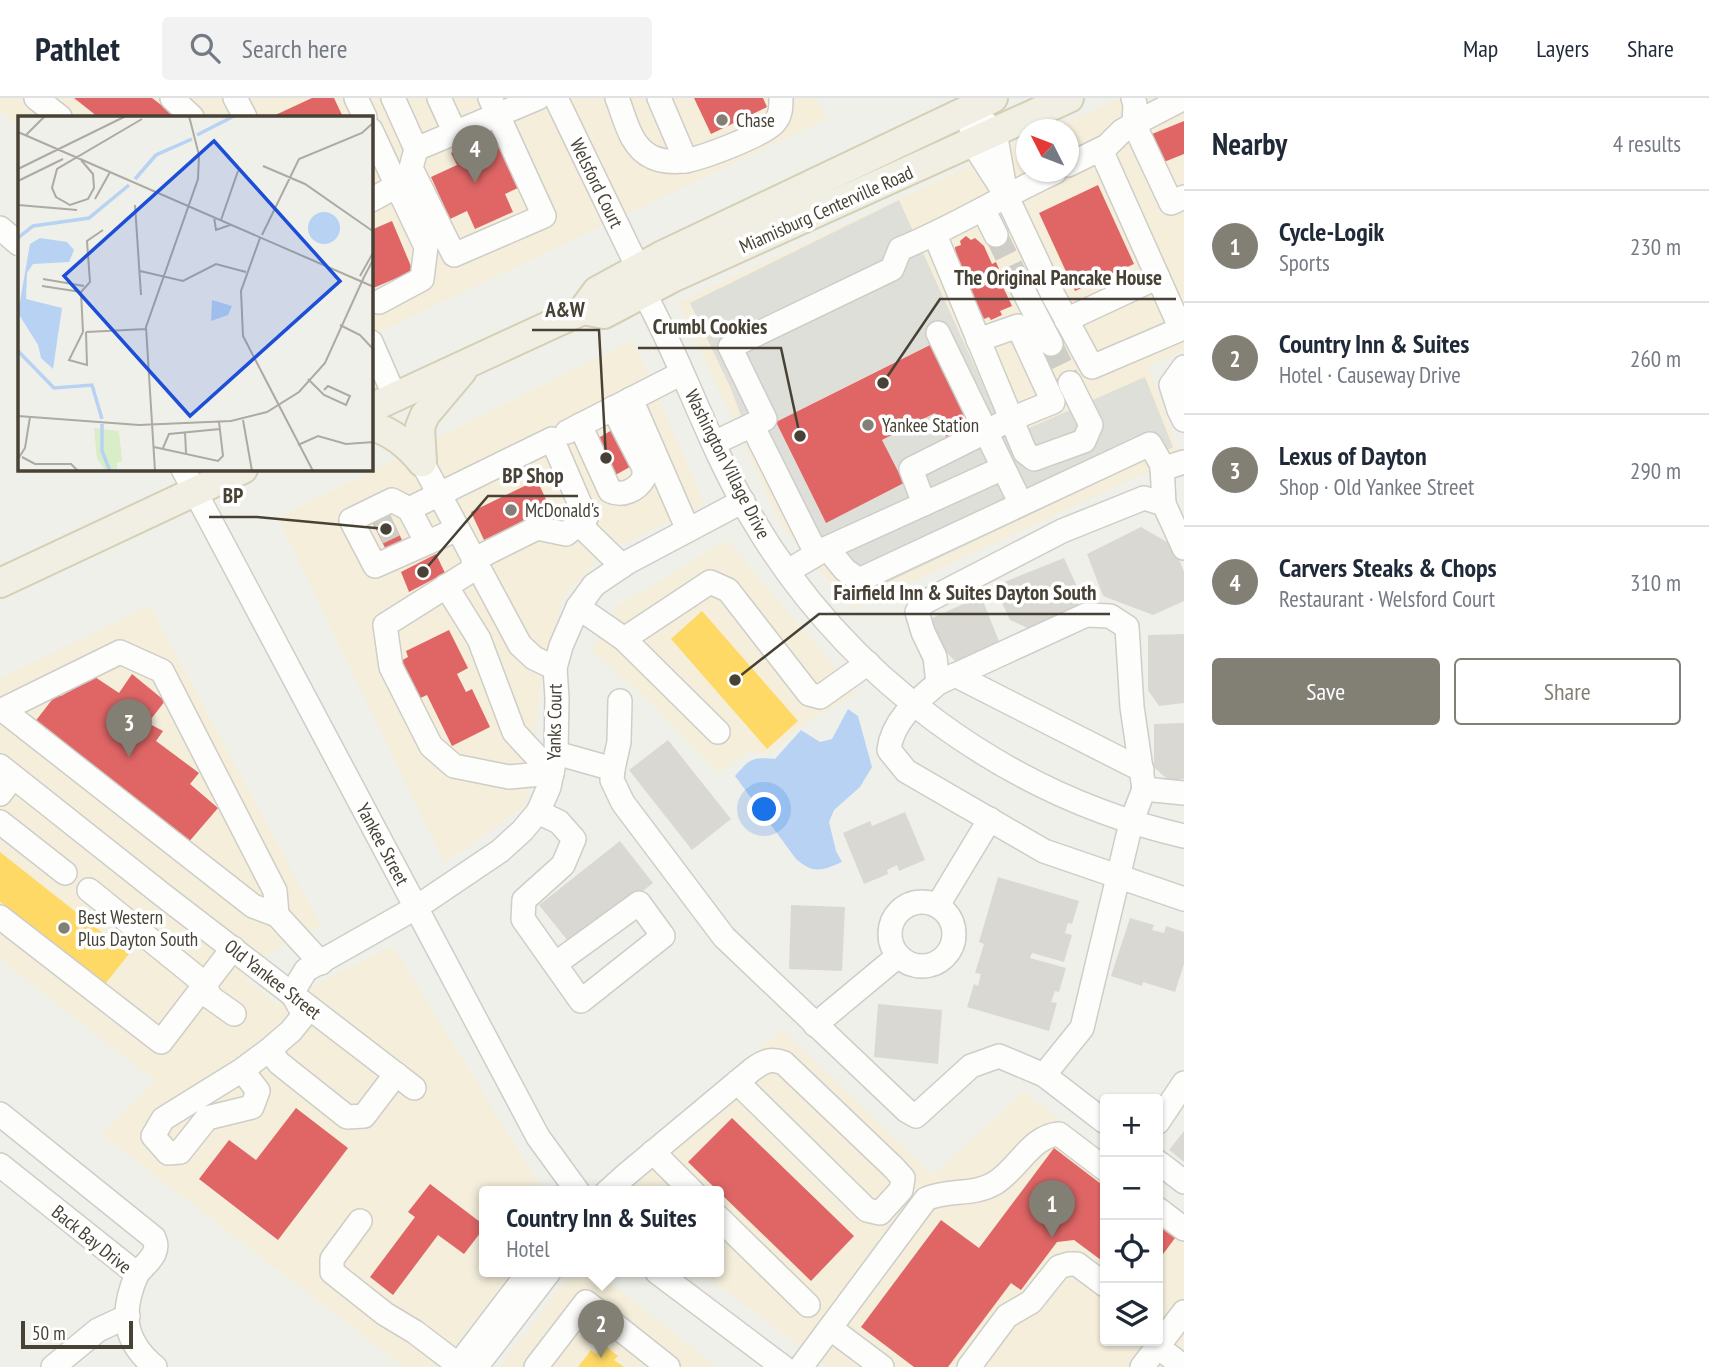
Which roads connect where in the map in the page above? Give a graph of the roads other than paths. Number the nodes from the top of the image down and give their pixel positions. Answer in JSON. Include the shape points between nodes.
{"nodes":[{"id":1,"x":36,"y":98,"type":"edge"},
{"id":2,"x":173,"y":98,"type":"edge"},
{"id":3,"x":356,"y":98,"type":"edge"},
{"id":4,"x":393,"y":98,"type":"edge"},
{"id":5,"x":439,"y":98,"type":"edge"},
{"id":6,"x":538,"y":98,"type":"edge"},
{"id":7,"x":556,"y":98,"type":"edge"},
{"id":8,"x":617,"y":98,"type":"edge"},
{"id":9,"x":659,"y":98,"type":"edge"},
{"id":10,"x":781,"y":98,"type":"edge"},
{"id":11,"x":1069,"y":98,"type":"edge"},
{"id":12,"x":1133,"y":98,"type":"edge"},
{"id":13,"x":1184,"y":98,"type":"edge"},
{"id":14,"x":982,"y":103,"type":"edge"},
{"id":15,"x":494,"y":107,"type":"edge"},
{"id":16,"x":59,"y":116,"type":"edge"},
{"id":17,"x":191,"y":116,"type":"edge"},
{"id":18,"x":365,"y":116,"type":"edge"},
{"id":19,"x":1134,"y":124,"type":"junction"},
{"id":20,"x":455,"y":133,"type":"junction"},
{"id":21,"x":373,"y":134,"type":"edge"},
{"id":22,"x":984,"y":137,"type":"junction"},
{"id":23,"x":416,"y":149,"type":"junction"},
{"id":24,"x":1101,"y":150,"type":"junction"},
{"id":25,"x":686,"y":160,"type":"junction"},
{"id":26,"x":1079,"y":160,"type":"edge"},
{"id":27,"x":1034,"y":182,"type":"edge"},
{"id":28,"x":397,"y":186,"type":"junction"},
{"id":29,"x":1006,"y":195,"type":"junction"},
{"id":30,"x":1184,"y":197,"type":"edge"},
{"id":31,"x":373,"y":199,"type":"edge"},
{"id":32,"x":983,"y":209,"type":"junction"},
{"id":33,"x":0,"y":228,"type":"edge"},
{"id":34,"x":934,"y":235,"type":"junction"},
{"id":35,"x":996,"y":236,"type":"tunnel mouth"},
{"id":36,"x":18,"y":243,"type":"edge"},
{"id":37,"x":1158,"y":277,"type":"junction"},
{"id":38,"x":641,"y":281,"type":"junction"},
{"id":39,"x":1022,"y":288,"type":"tunnel mouth"},
{"id":40,"x":379,"y":302,"type":"dead end"},
{"id":41,"x":1066,"y":320,"type":"junction"},
{"id":42,"x":1183,"y":331,"type":"edge"},
{"id":43,"x":938,"y":333,"type":"dead end"},
{"id":44,"x":978,"y":340,"type":"junction"},
{"id":45,"x":1051,"y":344,"type":"tunnel mouth"},
{"id":46,"x":373,"y":352,"type":"edge"},
{"id":47,"x":467,"y":363,"type":"junction"},
{"id":48,"x":1184,"y":367,"type":"edge"},
{"id":49,"x":682,"y":373,"type":"junction"},
{"id":50,"x":1070,"y":383,"type":"tunnel mouth"},
{"id":51,"x":383,"y":403,"type":"edge"},
{"id":52,"x":622,"y":404,"type":"junction"},
{"id":53,"x":1011,"y":419,"type":"junction"},
{"id":54,"x":1184,"y":420,"type":"edge"},
{"id":55,"x":580,"y":425,"type":"junction"},
{"id":56,"x":752,"y":425,"type":"junction"},
{"id":57,"x":373,"y":426,"type":"edge"},
{"id":58,"x":987,"y":432,"type":"junction"},
{"id":59,"x":552,"y":439,"type":"junction"},
{"id":60,"x":714,"y":443,"type":"junction"},
{"id":61,"x":422,"y":462,"type":"junction"},
{"id":62,"x":1173,"y":466,"type":"edge"},
{"id":63,"x":1003,"y":468,"type":"junction"},
{"id":64,"x":234,"y":471,"type":"edge"},
{"id":65,"x":188,"y":481,"type":"edge"},
{"id":66,"x":439,"y":494,"type":"junction"},
{"id":67,"x":743,"y":501,"type":"junction"},
{"id":68,"x":924,"y":504,"type":"junction"},
{"id":69,"x":1021,"y":504,"type":"junction"},
{"id":70,"x":1164,"y":504,"type":"junction"},
{"id":71,"x":579,"y":524,"type":"junction"},
{"id":72,"x":391,"y":525,"type":"junction"},
{"id":73,"x":457,"y":529,"type":"junction"},
{"id":74,"x":688,"y":530,"type":"junction"},
{"id":75,"x":426,"y":543,"type":"junction"},
{"id":76,"x":1184,"y":548,"type":"edge"},
{"id":77,"x":822,"y":551,"type":"junction"},
{"id":78,"x":475,"y":564,"type":"junction"},
{"id":79,"x":622,"y":566,"type":"junction"},
{"id":80,"x":788,"y":571,"type":"junction"},
{"id":81,"x":0,"y":583,"type":"edge"},
{"id":82,"x":446,"y":586,"type":"junction"},
{"id":83,"x":578,"y":607,"type":"junction"},
{"id":84,"x":624,"y":639,"type":"junction"},
{"id":85,"x":868,"y":663,"type":"junction"},
{"id":86,"x":555,"y":668,"type":"junction"},
{"id":87,"x":946,"y":679,"type":"junction"},
{"id":88,"x":620,"y":701,"type":"dead end"},
{"id":89,"x":914,"y":704,"type":"junction"},
{"id":90,"x":1,"y":710,"type":"edge"},
{"id":91,"x":718,"y":732,"type":"dead end"},
{"id":92,"x":554,"y":763,"type":"junction"},
{"id":93,"x":613,"y":769,"type":"junction"},
{"id":94,"x":4,"y":779,"type":"edge"},
{"id":95,"x":1143,"y":779,"type":"junction"},
{"id":96,"x":1184,"y":793,"type":"edge"},
{"id":97,"x":538,"y":812,"type":"junction"},
{"id":98,"x":990,"y":819,"type":"junction"},
{"id":99,"x":0,"y":822,"type":"edge"},
{"id":100,"x":1131,"y":822,"type":"junction"},
{"id":101,"x":1184,"y":836,"type":"edge"},
{"id":102,"x":65,"y":873,"type":"dead end"},
{"id":103,"x":1118,"y":877,"type":"junction"},
{"id":104,"x":89,"y":890,"type":"dead end"},
{"id":105,"x":1184,"y":899,"type":"edge"},
{"id":106,"x":938,"y":905,"type":"junction"},
{"id":107,"x":417,"y":907,"type":"junction"},
{"id":108,"x":277,"y":915,"type":"junction"},
{"id":109,"x":0,"y":917,"type":"edge"},
{"id":110,"x":233,"y":948,"type":"junction"},
{"id":111,"x":898,"y":956,"type":"junction"},
{"id":112,"x":321,"y":963,"type":"junction"},
{"id":113,"x":555,"y":964,"type":"junction"},
{"id":114,"x":205,"y":985,"type":"junction"},
{"id":115,"x":292,"y":993,"type":"junction"},
{"id":116,"x":234,"y":1014,"type":"dead end"},
{"id":117,"x":815,"y":1025,"type":"junction"},
{"id":118,"x":269,"y":1050,"type":"junction"},
{"id":119,"x":242,"y":1070,"type":"junction"},
{"id":120,"x":1044,"y":1075,"type":"junction"},
{"id":121,"x":737,"y":1082,"type":"junction"},
{"id":122,"x":1184,"y":1083,"type":"edge"},
{"id":123,"x":0,"y":1114,"type":"edge"},
{"id":124,"x":1163,"y":1114,"type":"edge"},
{"id":125,"x":1100,"y":1118,"type":"edge"},
{"id":126,"x":653,"y":1152,"type":"junction"},
{"id":127,"x":0,"y":1165,"type":"edge"},
{"id":128,"x":1100,"y":1165,"type":"edge"},
{"id":129,"x":1163,"y":1166,"type":"edge"},
{"id":130,"x":1184,"y":1182,"type":"edge"},
{"id":131,"x":574,"y":1186,"type":"edge"},
{"id":132,"x":614,"y":1186,"type":"edge"},
{"id":133,"x":687,"y":1186,"type":"edge"},
{"id":134,"x":1163,"y":1213,"type":"edge"},
{"id":135,"x":360,"y":1221,"type":"dead end"},
{"id":136,"x":724,"y":1223,"type":"edge"},
{"id":137,"x":1184,"y":1229,"type":"edge"},
{"id":138,"x":138,"y":1274,"type":"junction"},
{"id":139,"x":525,"y":1277,"type":"edge"},
{"id":140,"x":544,"y":1277,"type":"edge"},
{"id":141,"x":664,"y":1277,"type":"edge"},
{"id":142,"x":1102,"y":1283,"type":"edge"},
{"id":143,"x":808,"y":1305,"type":"dead end"},
{"id":144,"x":1184,"y":1312,"type":"edge"},
{"id":145,"x":128,"y":1316,"type":"junction"},
{"id":146,"x":830,"y":1328,"type":"junction"},
{"id":147,"x":1163,"y":1333,"type":"edge"},
{"id":148,"x":1163,"y":1336,"type":"edge"},
{"id":149,"x":1155,"y":1346,"type":"edge"},
{"id":150,"x":142,"y":1363,"type":"edge"},
{"id":151,"x":662,"y":1365,"type":"edge"},
{"id":152,"x":463,"y":1366,"type":"edge"},
{"id":153,"x":53,"y":1367,"type":"edge"},
{"id":154,"x":536,"y":1367,"type":"edge"},
{"id":155,"x":783,"y":1367,"type":"edge"},
{"id":156,"x":801,"y":1367,"type":"edge"},
{"id":157,"x":881,"y":1367,"type":"edge"},
{"id":158,"x":969,"y":1367,"type":"edge"},
{"id":159,"x":1142,"y":1367,"type":"edge"},
{"id":160,"x":1184,"y":1367,"type":"edge"}],
"edges":[{"from":1,"to":16,"type":"street"},
{"from":2,"to":17,"type":"street"},
{"from":3,"to":18,"type":"street"},
{"from":4,"to":23,"type":"street"},
{"from":5,"to":20,"type":"street"},
{"from":6,"to":15,"type":"street"},
{"from":7,"to":38,"type":"street","name":"Welsford Court"},
{"from":8,"to":25,"type":"street","via":[[642,150],[667,162]]},
{"from":9,"to":25,"type":"street"},
{"from":10,"to":25,"type":"street","via":[[776,122],[760,134]]},
{"from":11,"to":22,"type":"main road","name":"Miamisburg Centerville Road"},
{"from":12,"to":19,"type":"street"},
{"from":13,"to":19,"type":"street"},
{"from":14,"to":22,"type":"street"},
{"from":14,"to":38,"type":"main road","name":"Miamisburg Centerville Road","via":[[683,245],[668,269],[643,285]]},
{"from":15,"to":20,"type":"street"},
{"from":15,"to":23,"type":"street","via":[[544,216],[454,255],[411,168]]},
{"from":19,"to":24,"type":"street"},
{"from":19,"to":30,"type":"street","via":[[1171,203]]},
{"from":20,"to":23,"type":"street"},
{"from":21,"to":28,"type":"street"},
{"from":22,"to":29,"type":"street","via":[[989,171]]},
{"from":22,"to":38,"type":"main road","name":"Miamisburg Centerville Road","via":[[672,278]]},
{"from":24,"to":26,"type":"street"},
{"from":24,"to":37,"type":"street"},
{"from":27,"to":29,"type":"street"},
{"from":28,"to":31,"type":"street"},
{"from":28,"to":40,"type":"street","via":[[426,247],[422,279]]},
{"from":29,"to":32,"type":"street"},
{"from":29,"to":41,"type":"street"},
{"from":32,"to":34,"type":"street"},
{"from":32,"to":35,"type":"street"},
{"from":33,"to":36,"type":"street"},
{"from":34,"to":44,"type":"street"},
{"from":34,"to":56,"type":"street","via":[[900,250],[892,269],[730,347],[765,419]]},
{"from":37,"to":41,"type":"street"},
{"from":37,"to":42,"type":"street"},
{"from":38,"to":47,"type":"main road","name":"Miamisburg Centerville Road","via":[[604,314],[586,310]]},
{"from":38,"to":49,"type":"street","name":"Washington Village Drive"},
{"from":39,"to":45,"type":"street"},
{"from":41,"to":42,"type":"street","via":[[1092,366]]},
{"from":43,"to":58,"type":"street"},
{"from":44,"to":53,"type":"street"},
{"from":44,"to":53,"type":"street","via":[[1018,326],[1053,402]]},
{"from":46,"to":51,"type":"street"},
{"from":47,"to":51,"type":"main road","name":"Miamisburg Centerville Road"},
{"from":47,"to":61,"type":"main road","via":[[425,415],[420,427]]},
{"from":48,"to":54,"type":"street","via":[[1171,385]]},
{"from":49,"to":52,"type":"street"},
{"from":49,"to":60,"type":"street","name":"Washington Village Drive"},
{"from":50,"to":53,"type":"street","via":[[1091,425],[1084,441],[1034,459],[1025,452]]},
{"from":52,"to":55,"type":"street"},
{"from":52,"to":55,"type":"street","via":[[644,468],[645,478],[634,489],[620,494],[610,491]]},
{"from":52,"to":74,"type":"street"},
{"from":53,"to":58,"type":"street"},
{"from":55,"to":59,"type":"street"},
{"from":56,"to":60,"type":"street"},
{"from":56,"to":77,"type":"street"},
{"from":57,"to":61,"type":"main road","via":[[408,445]]},
{"from":58,"to":63,"type":"street"},
{"from":58,"to":68,"type":"street","via":[[911,469]]},
{"from":59,"to":66,"type":"street"},
{"from":59,"to":71,"type":"street","via":[[586,518]]},
{"from":60,"to":67,"type":"street","name":"Washington Village Drive"},
{"from":61,"to":66,"type":"street"},
{"from":62,"to":69,"type":"street","via":[[1150,444]]},
{"from":62,"to":70,"type":"street"},
{"from":63,"to":68,"type":"street"},
{"from":63,"to":69,"type":"street"},
{"from":64,"to":65,"type":"main road"},
{"from":65,"to":81,"type":"main road"},
{"from":65,"to":107,"type":"street","name":"Yankee Street"},
{"from":66,"to":72,"type":"street"},
{"from":66,"to":73,"type":"street"},
{"from":67,"to":74,"type":"street","name":"Yanks Court"},
{"from":67,"to":80,"type":"street","name":"Washington Village Drive"},
{"from":68,"to":77,"type":"street"},
{"from":69,"to":77,"type":"street","via":[[859,580]]},
{"from":70,"to":76,"type":"street"},
{"from":70,"to":87,"type":"street","via":[[1144,498],[1062,531],[923,603],[917,612],[923,632]]},
{"from":71,"to":78,"type":"street","via":[[566,534],[537,528]]},
{"from":71,"to":79,"type":"street"},
{"from":72,"to":75,"type":"street"},
{"from":72,"to":75,"type":"street","via":[[375,566]]},
{"from":73,"to":75,"type":"street"},
{"from":73,"to":78,"type":"street"},
{"from":74,"to":79,"type":"street","name":"Yanks Court"},
{"from":77,"to":80,"type":"street"},
{"from":78,"to":82,"type":"street"},
{"from":78,"to":86,"type":"street","via":[[520,645]]},
{"from":79,"to":83,"type":"street","name":"Yanks Court","via":[[594,585]]},
{"from":80,"to":85,"type":"street","name":"Washington Village Drive"},
{"from":82,"to":92,"type":"street","via":[[479,639],[514,732]]},
{"from":82,"to":92,"type":"street","via":[[385,625],[391,667],[430,746],[454,766],[509,777]]},
{"from":83,"to":84,"type":"street"},
{"from":83,"to":86,"type":"street","name":"Yanks Court"},
{"from":84,"to":85,"type":"street","via":[[710,582],[727,590],[809,694],[820,698]]},
{"from":84,"to":91,"type":"street"},
{"from":85,"to":89,"type":"street","name":"Washington Village Drive"},
{"from":86,"to":92,"type":"street","name":"Yanks Court"},
{"from":87,"to":89,"type":"street"},
{"from":87,"to":95,"type":"street"},
{"from":87,"to":95,"type":"street","via":[[1086,615],[1110,616],[1127,627]]},
{"from":88,"to":93,"type":"street"},
{"from":89,"to":98,"type":"street","via":[[893,733],[889,750],[893,757],[906,771]]},
{"from":89,"to":100,"type":"street","name":"Washington Village Drive","via":[[1033,783]]},
{"from":90,"to":108,"type":"street","via":[[253,906]]},
{"from":90,"to":108,"type":"street","via":[[120,652],[162,671],[275,891]]},
{"from":92,"to":93,"type":"street"},
{"from":92,"to":97,"type":"street","name":"Yanks Court"},
{"from":93,"to":117,"type":"street","via":[[612,780],[623,803],[723,937]]},
{"from":94,"to":110,"type":"street","name":"Old Yankee Street"},
{"from":95,"to":96,"type":"street"},
{"from":95,"to":100,"type":"street"},
{"from":97,"to":107,"type":"street","name":"Yanks Court","via":[[500,852]]},
{"from":97,"to":113,"type":"street","via":[[559,822],[574,839],[564,864],[524,900],[523,919]]},
{"from":98,"to":103,"type":"street","via":[[1044,851]]},
{"from":98,"to":106,"type":"street"},
{"from":99,"to":102,"type":"street"},
{"from":100,"to":101,"type":"street","name":"Washington Village Drive"},
{"from":100,"to":103,"type":"street"},
{"from":103,"to":105,"type":"street"},
{"from":103,"to":120,"type":"street","via":[[1082,1028]]},
{"from":104,"to":114,"type":"street"},
{"from":106,"to":111,"type":"street","via":[[915,903],[895,916],[890,936]]},
{"from":106,"to":111,"type":"street","via":[[951,918],[955,931],[951,951],[928,967],[917,967]]},
{"from":107,"to":112,"type":"street","name":"Yanks Court"},
{"from":107,"to":131,"type":"street","name":"Yankee Street","via":[[538,1137]]},
{"from":108,"to":112,"type":"street"},
{"from":109,"to":114,"type":"street","via":[[161,1042]]},
{"from":110,"to":114,"type":"street"},
{"from":110,"to":115,"type":"street","name":"Old Yankee Street"},
{"from":111,"to":117,"type":"street"},
{"from":112,"to":115,"type":"street","name":"Yanks Court","via":[[306,970]]},
{"from":113,"to":113,"type":"street","via":[[581,1001],[663,936],[639,903]]},
{"from":114,"to":116,"type":"street","via":[[210,997]]},
{"from":115,"to":118,"type":"street","via":[[304,1015]]},
{"from":115,"to":118,"type":"street","name":"Old Yankee Street","via":[[405,1081],[364,1116],[347,1117]]},
{"from":117,"to":120,"type":"street","via":[[916,1116],[971,1066],[999,1056]]},
{"from":118,"to":119,"type":"street"},
{"from":119,"to":119,"type":"street","via":[[201,1109],[252,1107],[258,1091]]},
{"from":120,"to":125,"type":"street"},
{"from":121,"to":121,"type":"street","via":[[764,1061],[784,1063],[893,1167],[903,1178],[901,1190],[880,1213],[867,1210]]},
{"from":121,"to":126,"type":"street"},
{"from":122,"to":124,"type":"street"},
{"from":123,"to":138,"type":"street","via":[[153,1238],[156,1252]]},
{"from":126,"to":132,"type":"street"},
{"from":126,"to":133,"type":"street"},
{"from":127,"to":138,"type":"street","name":"Back Bay Drive"},
{"from":128,"to":146,"type":"street","via":[[1059,1134],[1047,1135],[995,1183],[926,1199]]},
{"from":129,"to":130,"type":"street"},
{"from":134,"to":137,"type":"street"},
{"from":135,"to":152,"type":"street","via":[[332,1259],[332,1272]]},
{"from":136,"to":143,"type":"street"},
{"from":138,"to":145,"type":"street","name":"Back Bay Drive","via":[[128,1296]]},
{"from":139,"to":152,"type":"street"},
{"from":140,"to":152,"type":"street"},
{"from":141,"to":155,"type":"street"},
{"from":142,"to":158,"type":"street","via":[[1077,1264],[1059,1267],[1031,1302],[1007,1316]]},
{"from":144,"to":147,"type":"street"},
{"from":145,"to":150,"type":"street","name":"Back Bay Drive","via":[[128,1329]]},
{"from":145,"to":153,"type":"street","via":[[98,1329]]},
{"from":146,"to":156,"type":"street"},
{"from":146,"to":157,"type":"street"},
{"from":148,"to":160,"type":"street"},
{"from":149,"to":159,"type":"street"},
{"from":151,"to":154,"type":"street","via":[[586,1303]]}]}
